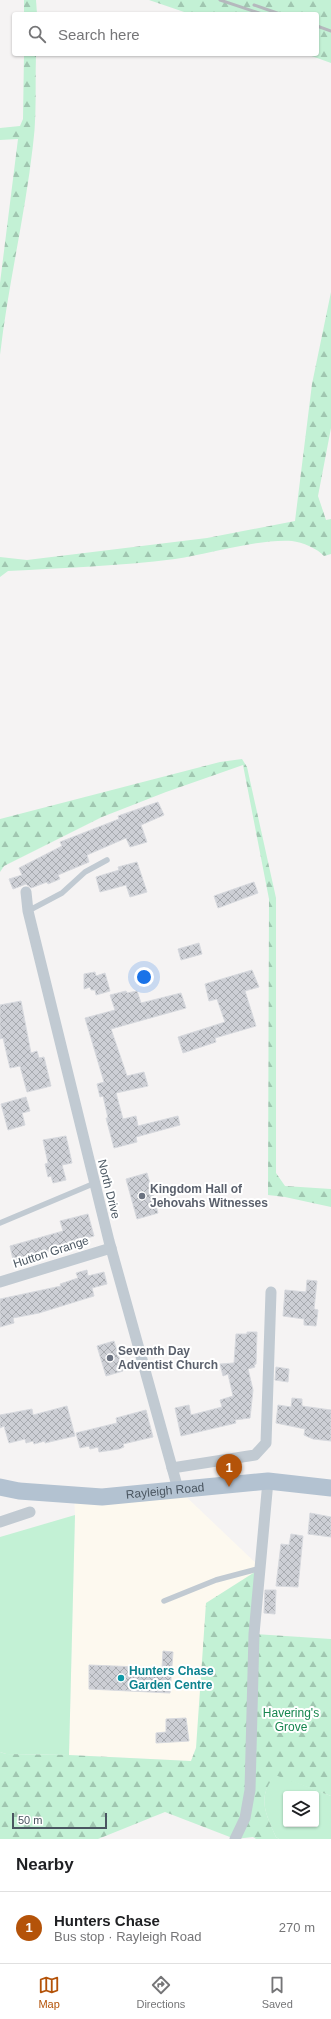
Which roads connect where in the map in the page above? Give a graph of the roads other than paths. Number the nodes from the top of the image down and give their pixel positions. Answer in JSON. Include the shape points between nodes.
{"nodes":[{"id":1,"x":107,"y":860,"type":"dead end"},
{"id":2,"x":26,"y":892,"type":"dead end"},
{"id":3,"x":28,"y":911,"type":"junction"},
{"id":4,"x":95,"y":1184,"type":"junction"},
{"id":5,"x":0,"y":1223,"type":"edge"},
{"id":6,"x":111,"y":1248,"type":"junction"},
{"id":7,"x":0,"y":1282,"type":"edge"},
{"id":8,"x":271,"y":1292,"type":"dead end"},
{"id":9,"x":172,"y":1468,"type":"junction"},
{"id":10,"x":268,"y":1481,"type":"junction"},
{"id":11,"x":0,"y":1487,"type":"edge"},
{"id":12,"x":331,"y":1488,"type":"edge"},
{"id":13,"x":178,"y":1489,"type":"junction"},
{"id":14,"x":30,"y":1512,"type":"dead end"},
{"id":15,"x":0,"y":1522,"type":"edge"},
{"id":16,"x":261,"y":1568,"type":"junction"},
{"id":17,"x":164,"y":1601,"type":"dead end"},
{"id":18,"x":235,"y":1839,"type":"edge"}],
"edges":[{"from":1,"to":3,"type":"lane","via":[[85,872],[62,893]]},
{"from":2,"to":3,"type":"street","name":"North Drive"},
{"from":3,"to":4,"type":"street","name":"North Drive"},
{"from":4,"to":5,"type":"lane"},
{"from":4,"to":6,"type":"street","name":"North Drive"},
{"from":6,"to":7,"type":"street","name":"Hutton Grange"},
{"from":6,"to":9,"type":"street","name":"North Drive"},
{"from":8,"to":9,"type":"street","name":"Rayleigh Road","via":[[266,1443],[255,1455]]},
{"from":9,"to":13,"type":"street","name":"North Drive"},
{"from":10,"to":12,"type":"main road","name":"Rayleigh Road"},
{"from":10,"to":13,"type":"main road","name":"Rayleigh Road"},
{"from":10,"to":16,"type":"street"},
{"from":11,"to":13,"type":"main road","name":"Rayleigh Road","via":[[19,1491],[102,1497]]},
{"from":14,"to":15,"type":"street"},
{"from":16,"to":17,"type":"lane","via":[[216,1580]]},
{"from":16,"to":18,"type":"street","via":[[254,1634],[250,1790],[245,1818]]}]}
